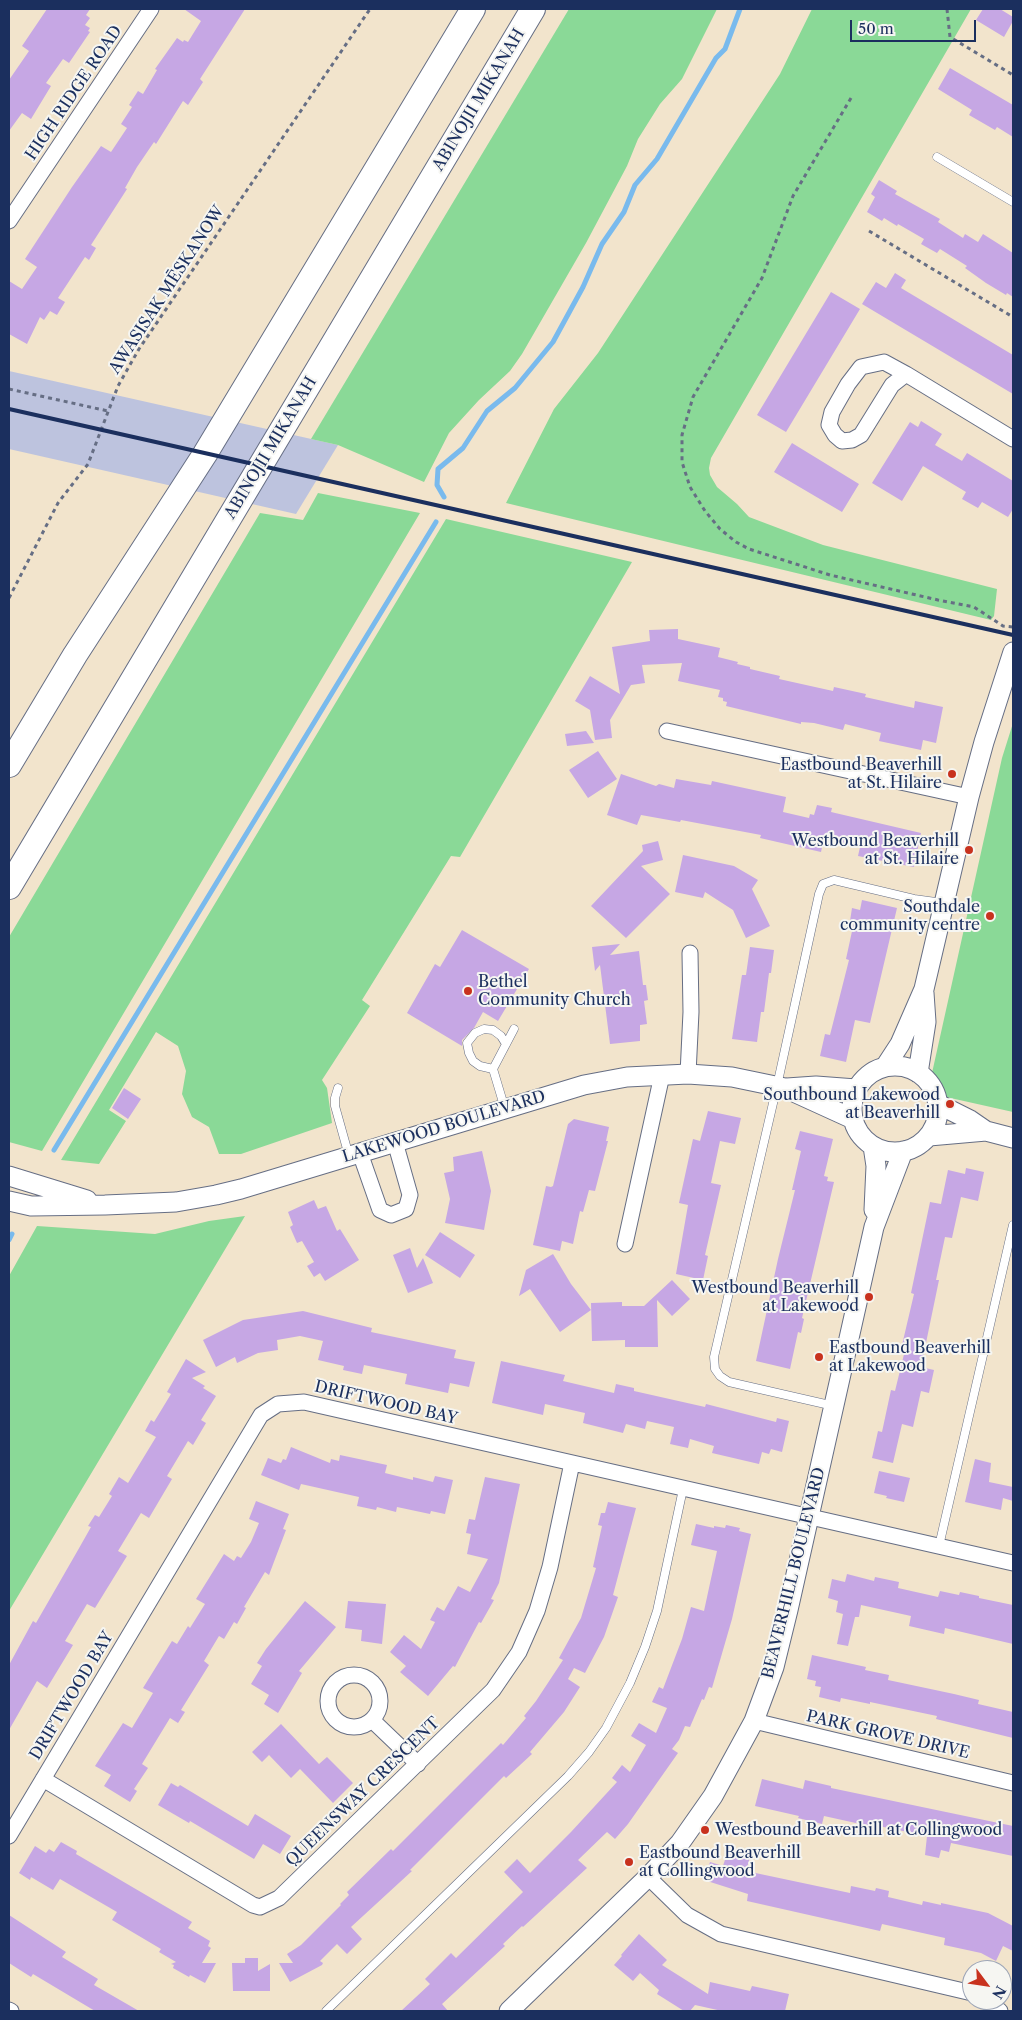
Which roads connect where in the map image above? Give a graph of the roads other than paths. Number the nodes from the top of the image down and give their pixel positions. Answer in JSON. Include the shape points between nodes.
{"nodes":[{"id":1,"x":151,"y":9,"type":"edge"},
{"id":2,"x":473,"y":9,"type":"edge"},
{"id":3,"x":533,"y":9,"type":"edge"},
{"id":4,"x":937,"y":157,"type":"dead end"},
{"id":5,"x":1013,"y":202,"type":"edge"},
{"id":6,"x":9,"y":221,"type":"edge"},
{"id":7,"x":906,"y":374,"type":"junction"},
{"id":8,"x":1013,"y":439,"type":"edge"},
{"id":9,"x":1013,"y":652,"type":"edge"},
{"id":10,"x":666,"y":731,"type":"dead end"},
{"id":11,"x":9,"y":765,"type":"edge"},
{"id":12,"x":969,"y":797,"type":"junction"},
{"id":13,"x":38,"y":839,"type":"junction"},
{"id":14,"x":9,"y":887,"type":"edge"},
{"id":15,"x":9,"y":901,"type":"edge"},
{"id":16,"x":945,"y":903,"type":"junction"},
{"id":17,"x":690,"y":953,"type":"dead end"},
{"id":18,"x":924,"y":989,"type":"junction"},
{"id":19,"x":514,"y":1029,"type":"dead end"},
{"id":20,"x":506,"y":1044,"type":"junction"},
{"id":21,"x":885,"y":1067,"type":"junction"},
{"id":22,"x":493,"y":1069,"type":"junction"},
{"id":23,"x":918,"y":1073,"type":"junction"},
{"id":24,"x":688,"y":1074,"type":"junction"},
{"id":25,"x":662,"y":1075,"type":"junction"},
{"id":26,"x":781,"y":1087,"type":"junction"},
{"id":27,"x":338,"y":1088,"type":"dead end"},
{"id":28,"x":856,"y":1089,"type":"junction"},
{"id":29,"x":938,"y":1104,"type":"junction"},
{"id":30,"x":504,"y":1109,"type":"junction"},
{"id":31,"x":853,"y":1119,"type":"junction"},
{"id":32,"x":986,"y":1131,"type":"junction"},
{"id":33,"x":929,"y":1136,"type":"junction"},
{"id":34,"x":1013,"y":1138,"type":"edge"},
{"id":35,"x":395,"y":1142,"type":"junction"},
{"id":36,"x":873,"y":1146,"type":"junction"},
{"id":37,"x":903,"y":1151,"type":"junction"},
{"id":38,"x":354,"y":1154,"type":"junction"},
{"id":39,"x":9,"y":1176,"type":"edge"},
{"id":40,"x":9,"y":1201,"type":"edge"},
{"id":41,"x":105,"y":1205,"type":"junction"},
{"id":42,"x":1013,"y":1225,"type":"edge"},
{"id":43,"x":874,"y":1227,"type":"junction"},
{"id":44,"x":626,"y":1244,"type":"dead end"},
{"id":45,"x":834,"y":1406,"type":"junction"},
{"id":46,"x":572,"y":1463,"type":"junction"},
{"id":47,"x":683,"y":1489,"type":"junction"},
{"id":48,"x":809,"y":1517,"type":"junction"},
{"id":49,"x":939,"y":1546,"type":"junction"},
{"id":50,"x":1013,"y":1563,"type":"edge"},
{"id":51,"x":372,"y":1720,"type":"dead end"},
{"id":52,"x":754,"y":1721,"type":"junction"},
{"id":53,"x":418,"y":1764,"type":"junction"},
{"id":54,"x":43,"y":1779,"type":"junction"},
{"id":55,"x":1013,"y":1783,"type":"edge"},
{"id":56,"x":9,"y":1836,"type":"edge"},
{"id":57,"x":648,"y":1877,"type":"junction"},
{"id":58,"x":962,"y":1991,"type":"edge"},
{"id":59,"x":326,"y":2011,"type":"edge"},
{"id":60,"x":510,"y":2011,"type":"edge"}],
"edges":[{"from":1,"to":6,"type":"street","name":"HIGH RIDGE ROAD"},
{"from":2,"to":11,"type":"main road","via":[[205,454],[75,655]]},
{"from":3,"to":13,"type":"main road","name":"ABINOJII MIKANAH"},
{"from":4,"to":5,"type":"lane"},
{"from":7,"to":7,"type":"street","via":[[892,385],[861,435],[842,441],[834,435],[829,425],[832,412],[861,367],[884,362]]},
{"from":7,"to":8,"type":"street"},
{"from":9,"to":12,"type":"street"},
{"from":10,"to":12,"type":"street"},
{"from":12,"to":16,"type":"street"},
{"from":13,"to":14,"type":"main road","name":"ABINOJII MIKANAH"},
{"from":13,"to":15,"type":"main road"},
{"from":16,"to":18,"type":"street"},
{"from":16,"to":26,"type":"lane","via":[[834,880],[823,884],[818,894]]},
{"from":17,"to":24,"type":"street"},
{"from":18,"to":21,"type":"street","via":[[900,1044]]},
{"from":18,"to":23,"type":"street","via":[[926,1022]]},
{"from":19,"to":20,"type":"lane"},
{"from":20,"to":22,"type":"lane"},
{"from":20,"to":22,"type":"lane","via":[[493,1030],[484,1029],[475,1033],[468,1043],[473,1061]]},
{"from":21,"to":23,"type":"street","via":[[910,1068]]},
{"from":21,"to":28,"type":"street","via":[[865,1077]]},
{"from":22,"to":30,"type":"lane"},
{"from":23,"to":29,"type":"street","via":[[934,1090]]},
{"from":24,"to":25,"type":"street","name":"LAKEWOOD BOULEVARD"},
{"from":24,"to":26,"type":"street","name":"LAKEWOOD BOULEVARD","via":[[732,1077]]},
{"from":25,"to":30,"type":"street","name":"LAKEWOOD BOULEVARD","via":[[584,1085]]},
{"from":25,"to":44,"type":"street"},
{"from":26,"to":28,"type":"street","name":"LAKEWOOD BOULEVARD"},
{"from":26,"to":31,"type":"street","name":"LAKEWOOD BOULEVARD"},
{"from":26,"to":45,"type":"lane","via":[[714,1357],[715,1369],[729,1382]]},
{"from":27,"to":38,"type":"lane","via":[[334,1106]]},
{"from":28,"to":31,"type":"street"},
{"from":29,"to":32,"type":"street"},
{"from":29,"to":33,"type":"street","via":[[936,1123]]},
{"from":30,"to":35,"type":"street","name":"LAKEWOOD BOULEVARD"},
{"from":31,"to":36,"type":"street","via":[[864,1140]]},
{"from":32,"to":33,"type":"street"},
{"from":32,"to":34,"type":"street"},
{"from":33,"to":37,"type":"street","via":[[917,1146]]},
{"from":35,"to":38,"type":"street","name":"LAKEWOOD BOULEVARD"},
{"from":35,"to":38,"type":"street","via":[[410,1195],[406,1209],[392,1215],[380,1210]]},
{"from":36,"to":37,"type":"street","via":[[886,1151]]},
{"from":36,"to":43,"type":"street","name":"BEAVERHILL BOULEVARD","via":[[876,1166]]},
{"from":37,"to":43,"type":"street","name":"BEAVERHILL BOULEVARD"},
{"from":38,"to":41,"type":"street","name":"LAKEWOOD BOULEVARD","via":[[216,1195],[176,1202]]},
{"from":39,"to":41,"type":"street","name":"LAKEWOOD BOULEVARD"},
{"from":40,"to":41,"type":"street","name":"LAKEWOOD BOULEVARD","via":[[31,1206]]},
{"from":42,"to":49,"type":"lane"},
{"from":43,"to":45,"type":"street","name":"BEAVERHILL BOULEVARD"},
{"from":45,"to":48,"type":"street","name":"BEAVERHILL BOULEVARD"},
{"from":46,"to":47,"type":"street","name":"DRIFTWOOD BAY"},
{"from":46,"to":53,"type":"street","name":"QUEENSWAY CRESCENT","via":[[550,1567],[537,1611],[519,1652],[493,1690]]},
{"from":46,"to":54,"type":"street","name":"DRIFTWOOD BAY","via":[[304,1402],[278,1404],[261,1415]]},
{"from":47,"to":48,"type":"street","name":"DRIFTWOOD BAY"},
{"from":47,"to":59,"type":"lane","via":[[645,1647],[606,1728],[568,1776]]},
{"from":48,"to":49,"type":"street","name":"DRIFTWOOD BAY"},
{"from":48,"to":52,"type":"street","name":"BEAVERHILL BOULEVARD","via":[[774,1667]]},
{"from":49,"to":50,"type":"street","name":"DRIFTWOOD BAY"},
{"from":51,"to":53,"type":"street"},
{"from":52,"to":55,"type":"street","name":"PARK GROVE DRIVE"},
{"from":52,"to":57,"type":"street","name":"BEAVERHILL BOULEVARD","via":[[713,1796],[680,1843]]},
{"from":53,"to":54,"type":"street","name":"QUEENSWAY CRESCENT","via":[[279,1898],[260,1907],[244,1901]]},
{"from":54,"to":56,"type":"street","name":"DRIFTWOOD BAY"},
{"from":57,"to":58,"type":"street","via":[[687,1915],[721,1934]]},
{"from":57,"to":60,"type":"street","name":"BEAVERHILL BOULEVARD"}]}
